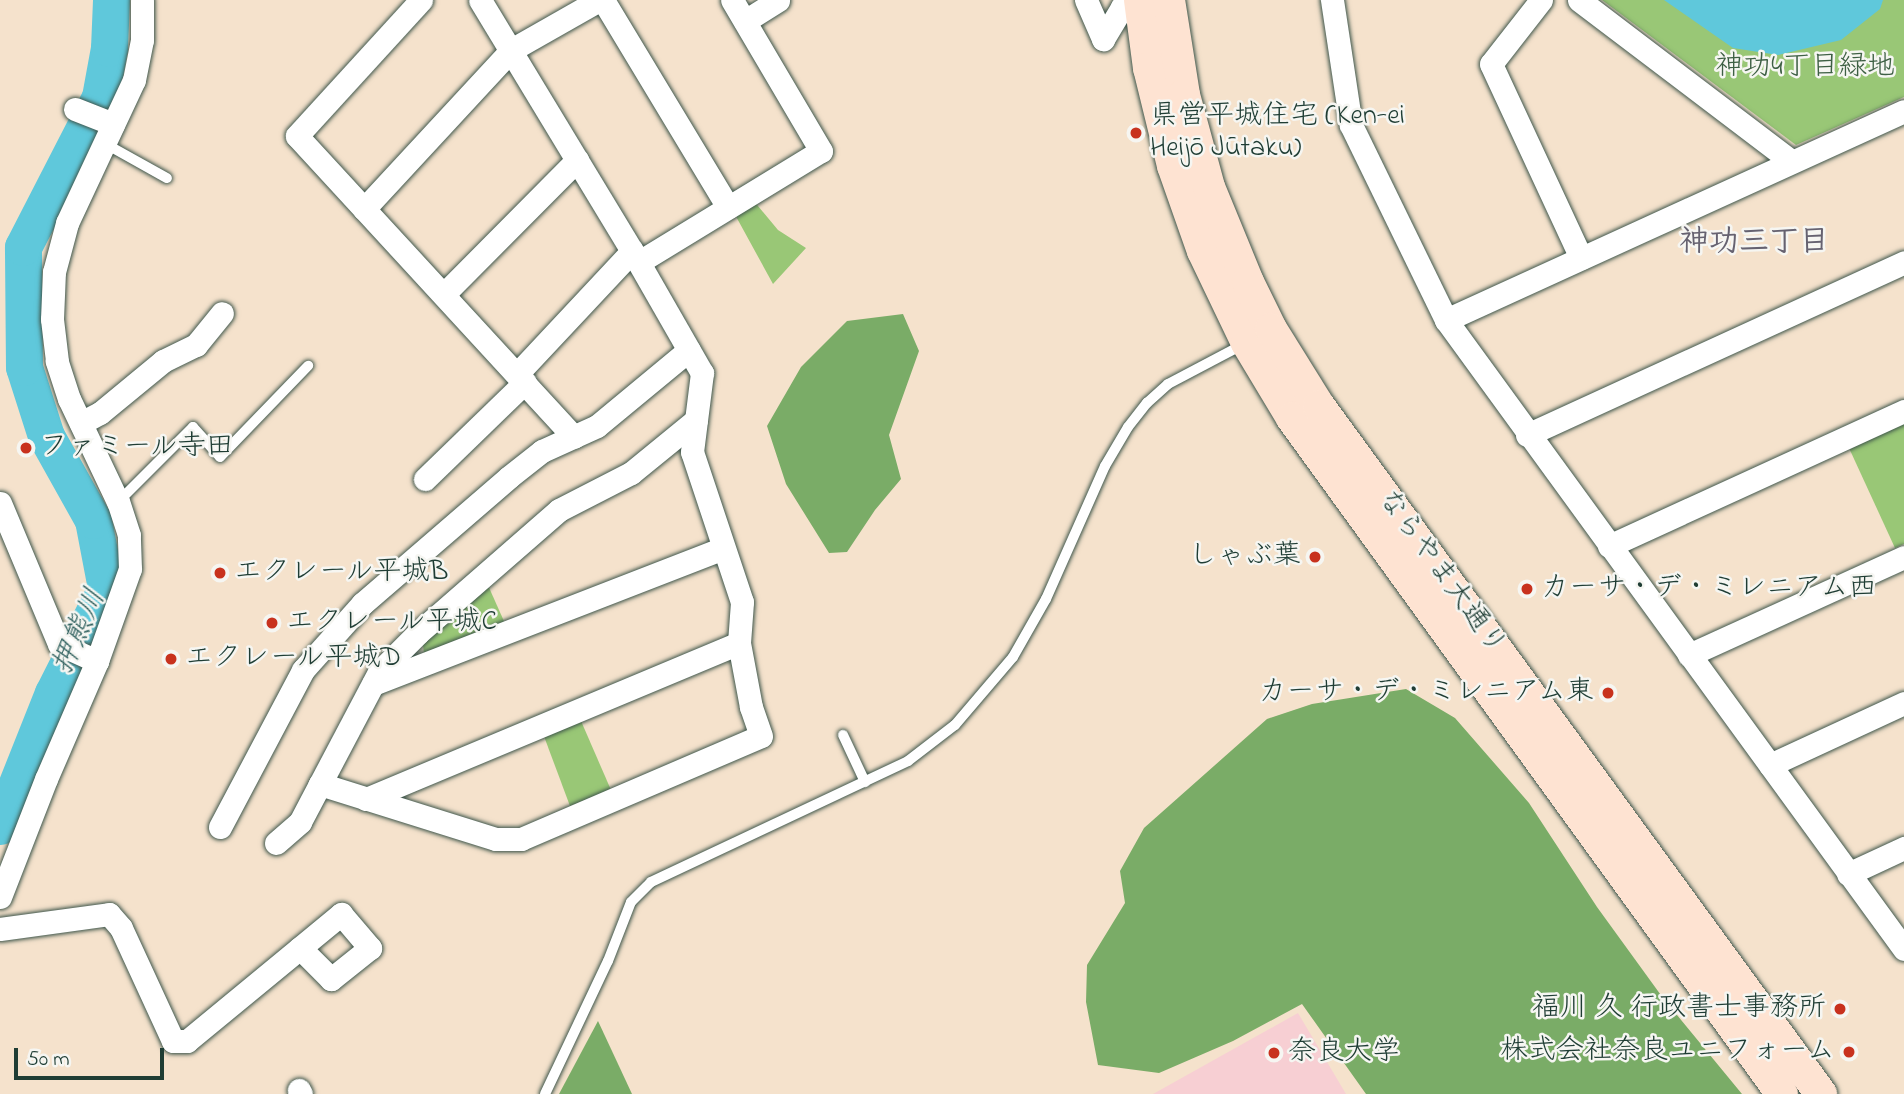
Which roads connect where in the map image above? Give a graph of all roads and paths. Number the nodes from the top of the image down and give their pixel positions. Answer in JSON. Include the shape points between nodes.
{"nodes":[{"id":1,"x":142,"y":0,"type":"edge"},
{"id":2,"x":421,"y":0,"type":"edge"},
{"id":3,"x":480,"y":0,"type":"edge"},
{"id":4,"x":601,"y":0,"type":"edge"},
{"id":5,"x":733,"y":0,"type":"edge"},
{"id":6,"x":778,"y":0,"type":"edge"},
{"id":7,"x":1086,"y":0,"type":"edge"},
{"id":8,"x":1332,"y":0,"type":"edge"},
{"id":9,"x":1541,"y":0,"type":"edge"},
{"id":10,"x":1579,"y":0,"type":"edge"},
{"id":11,"x":1150,"y":2,"type":"edge"},
{"id":12,"x":745,"y":21,"type":"junction"},
{"id":13,"x":511,"y":50,"type":"junction"},
{"id":14,"x":75,"y":109,"type":"dead end"},
{"id":15,"x":1904,"y":111,"type":"edge"},
{"id":16,"x":108,"y":134,"type":"junction"},
{"id":17,"x":577,"y":160,"type":"junction"},
{"id":18,"x":1791,"y":160,"type":"junction"},
{"id":19,"x":167,"y":178,"type":"dead end"},
{"id":20,"x":728,"y":207,"type":"junction"},
{"id":21,"x":364,"y":209,"type":"junction"},
{"id":22,"x":636,"y":256,"type":"junction"},
{"id":23,"x":1581,"y":258,"type":"junction"},
{"id":24,"x":1904,"y":262,"type":"edge"},
{"id":25,"x":444,"y":294,"type":"junction"},
{"id":26,"x":222,"y":313,"type":"dead end"},
{"id":27,"x":1446,"y":320,"type":"junction"},
{"id":28,"x":1259,"y":336,"type":"junction"},
{"id":29,"x":689,"y":350,"type":"junction"},
{"id":30,"x":308,"y":366,"type":"dead end"},
{"id":31,"x":521,"y":378,"type":"junction"},
{"id":32,"x":1904,"y":411,"type":"edge"},
{"id":33,"x":696,"y":420,"type":"junction"},
{"id":34,"x":81,"y":423,"type":"junction"},
{"id":35,"x":1527,"y":435,"type":"junction"},
{"id":36,"x":574,"y":437,"type":"junction"},
{"id":37,"x":425,"y":480,"type":"dead end"},
{"id":38,"x":118,"y":502,"type":"junction"},
{"id":39,"x":0,"y":503,"type":"edge"},
{"id":40,"x":1609,"y":546,"type":"junction"},
{"id":41,"x":724,"y":548,"type":"junction"},
{"id":42,"x":1904,"y":557,"type":"edge"},
{"id":43,"x":738,"y":643,"type":"junction"},
{"id":44,"x":1689,"y":655,"type":"junction"},
{"id":45,"x":93,"y":659,"type":"junction"},
{"id":46,"x":373,"y":684,"type":"junction"},
{"id":47,"x":1904,"y":703,"type":"edge"},
{"id":48,"x":844,"y":735,"type":"dead end"},
{"id":49,"x":1770,"y":765,"type":"junction"},
{"id":50,"x":865,"y":782,"type":"junction"},
{"id":51,"x":320,"y":785,"type":"junction"},
{"id":52,"x":366,"y":799,"type":"junction"},
{"id":53,"x":220,"y":827,"type":"dead end"},
{"id":54,"x":276,"y":843,"type":"dead end"},
{"id":55,"x":1904,"y":848,"type":"edge"},
{"id":56,"x":1848,"y":874,"type":"junction"},
{"id":57,"x":0,"y":897,"type":"edge"},
{"id":58,"x":0,"y":929,"type":"edge"},
{"id":59,"x":300,"y":948,"type":"dead end"},
{"id":60,"x":1904,"y":949,"type":"edge"},
{"id":61,"x":545,"y":1094,"type":"edge"},
{"id":62,"x":1782,"y":1094,"type":"edge"},
{"id":63,"x":1821,"y":1094,"type":"edge"}],
"edges":[{"from":1,"to":16,"type":"street","via":[[142,40],[134,80]]},
{"from":2,"to":21,"type":"street","via":[[297,136]]},
{"from":3,"to":13,"type":"street"},
{"from":4,"to":13,"type":"street"},
{"from":4,"to":20,"type":"street"},
{"from":5,"to":12,"type":"street"},
{"from":6,"to":12,"type":"street"},
{"from":7,"to":11,"type":"street","via":[[1103,39],[1122,7]]},
{"from":8,"to":27,"type":"street","via":[[1351,125]]},
{"from":9,"to":23,"type":"street","via":[[1492,64]]},
{"from":10,"to":18,"type":"street"},
{"from":11,"to":28,"type":"street","name":"ならやま大通り","via":[[1184,95],[1209,187],[1248,282]]},
{"from":12,"to":20,"type":"street","via":[[821,150]]},
{"from":13,"to":17,"type":"street"},
{"from":13,"to":21,"type":"street"},
{"from":14,"to":16,"type":"street"},
{"from":15,"to":18,"type":"street"},
{"from":16,"to":19,"type":"lane"},
{"from":16,"to":34,"type":"street","via":[[67,223],[54,272],[52,319],[57,361]]},
{"from":17,"to":22,"type":"street"},
{"from":17,"to":25,"type":"street"},
{"from":18,"to":23,"type":"street"},
{"from":20,"to":22,"type":"street"},
{"from":21,"to":25,"type":"street"},
{"from":22,"to":29,"type":"street"},
{"from":22,"to":31,"type":"street"},
{"from":23,"to":27,"type":"street"},
{"from":24,"to":35,"type":"street"},
{"from":25,"to":31,"type":"street"},
{"from":26,"to":34,"type":"street","via":[[197,345],[163,361]]},
{"from":27,"to":35,"type":"street"},
{"from":28,"to":50,"type":"lane","via":[[1168,384],[1147,403],[1105,466],[1046,599],[1013,657],[955,725],[908,761]]},
{"from":28,"to":62,"type":"street","name":"ならやま大通り","via":[[1292,418]]},
{"from":28,"to":63,"type":"street","name":"ならやま大通り","via":[[1319,406]]},
{"from":29,"to":33,"type":"street","via":[[702,373]]},
{"from":29,"to":36,"type":"street","via":[[597,426]]},
{"from":30,"to":38,"type":"lane","via":[[220,457],[193,427]]},
{"from":31,"to":36,"type":"street"},
{"from":31,"to":37,"type":"street"},
{"from":32,"to":40,"type":"street"},
{"from":33,"to":41,"type":"street","via":[[692,452]]},
{"from":33,"to":46,"type":"street","via":[[631,473],[559,510],[418,633]]},
{"from":34,"to":38,"type":"street"},
{"from":35,"to":40,"type":"street"},
{"from":36,"to":53,"type":"street","via":[[542,452],[509,477],[362,604],[303,670]]},
{"from":38,"to":45,"type":"street","via":[[129,535],[130,569]]},
{"from":39,"to":45,"type":"street","via":[[59,644]]},
{"from":40,"to":44,"type":"street"},
{"from":41,"to":43,"type":"street","via":[[742,602]]},
{"from":41,"to":46,"type":"street"},
{"from":42,"to":44,"type":"street"},
{"from":43,"to":52,"type":"street"},
{"from":43,"to":52,"type":"street","via":[[761,736],[521,839],[496,839]]},
{"from":44,"to":49,"type":"street"},
{"from":45,"to":57,"type":"street"},
{"from":46,"to":51,"type":"street"},
{"from":47,"to":49,"type":"street"},
{"from":48,"to":50,"type":"lane"},
{"from":49,"to":56,"type":"street"},
{"from":50,"to":61,"type":"lane","via":[[651,882],[631,902]]},
{"from":51,"to":52,"type":"street"},
{"from":51,"to":54,"type":"street","via":[[300,822]]},
{"from":55,"to":56,"type":"street"},
{"from":56,"to":60,"type":"street"},
{"from":58,"to":59,"type":"street","via":[[109,914],[121,928],[173,1041],[187,1041]]}]}
